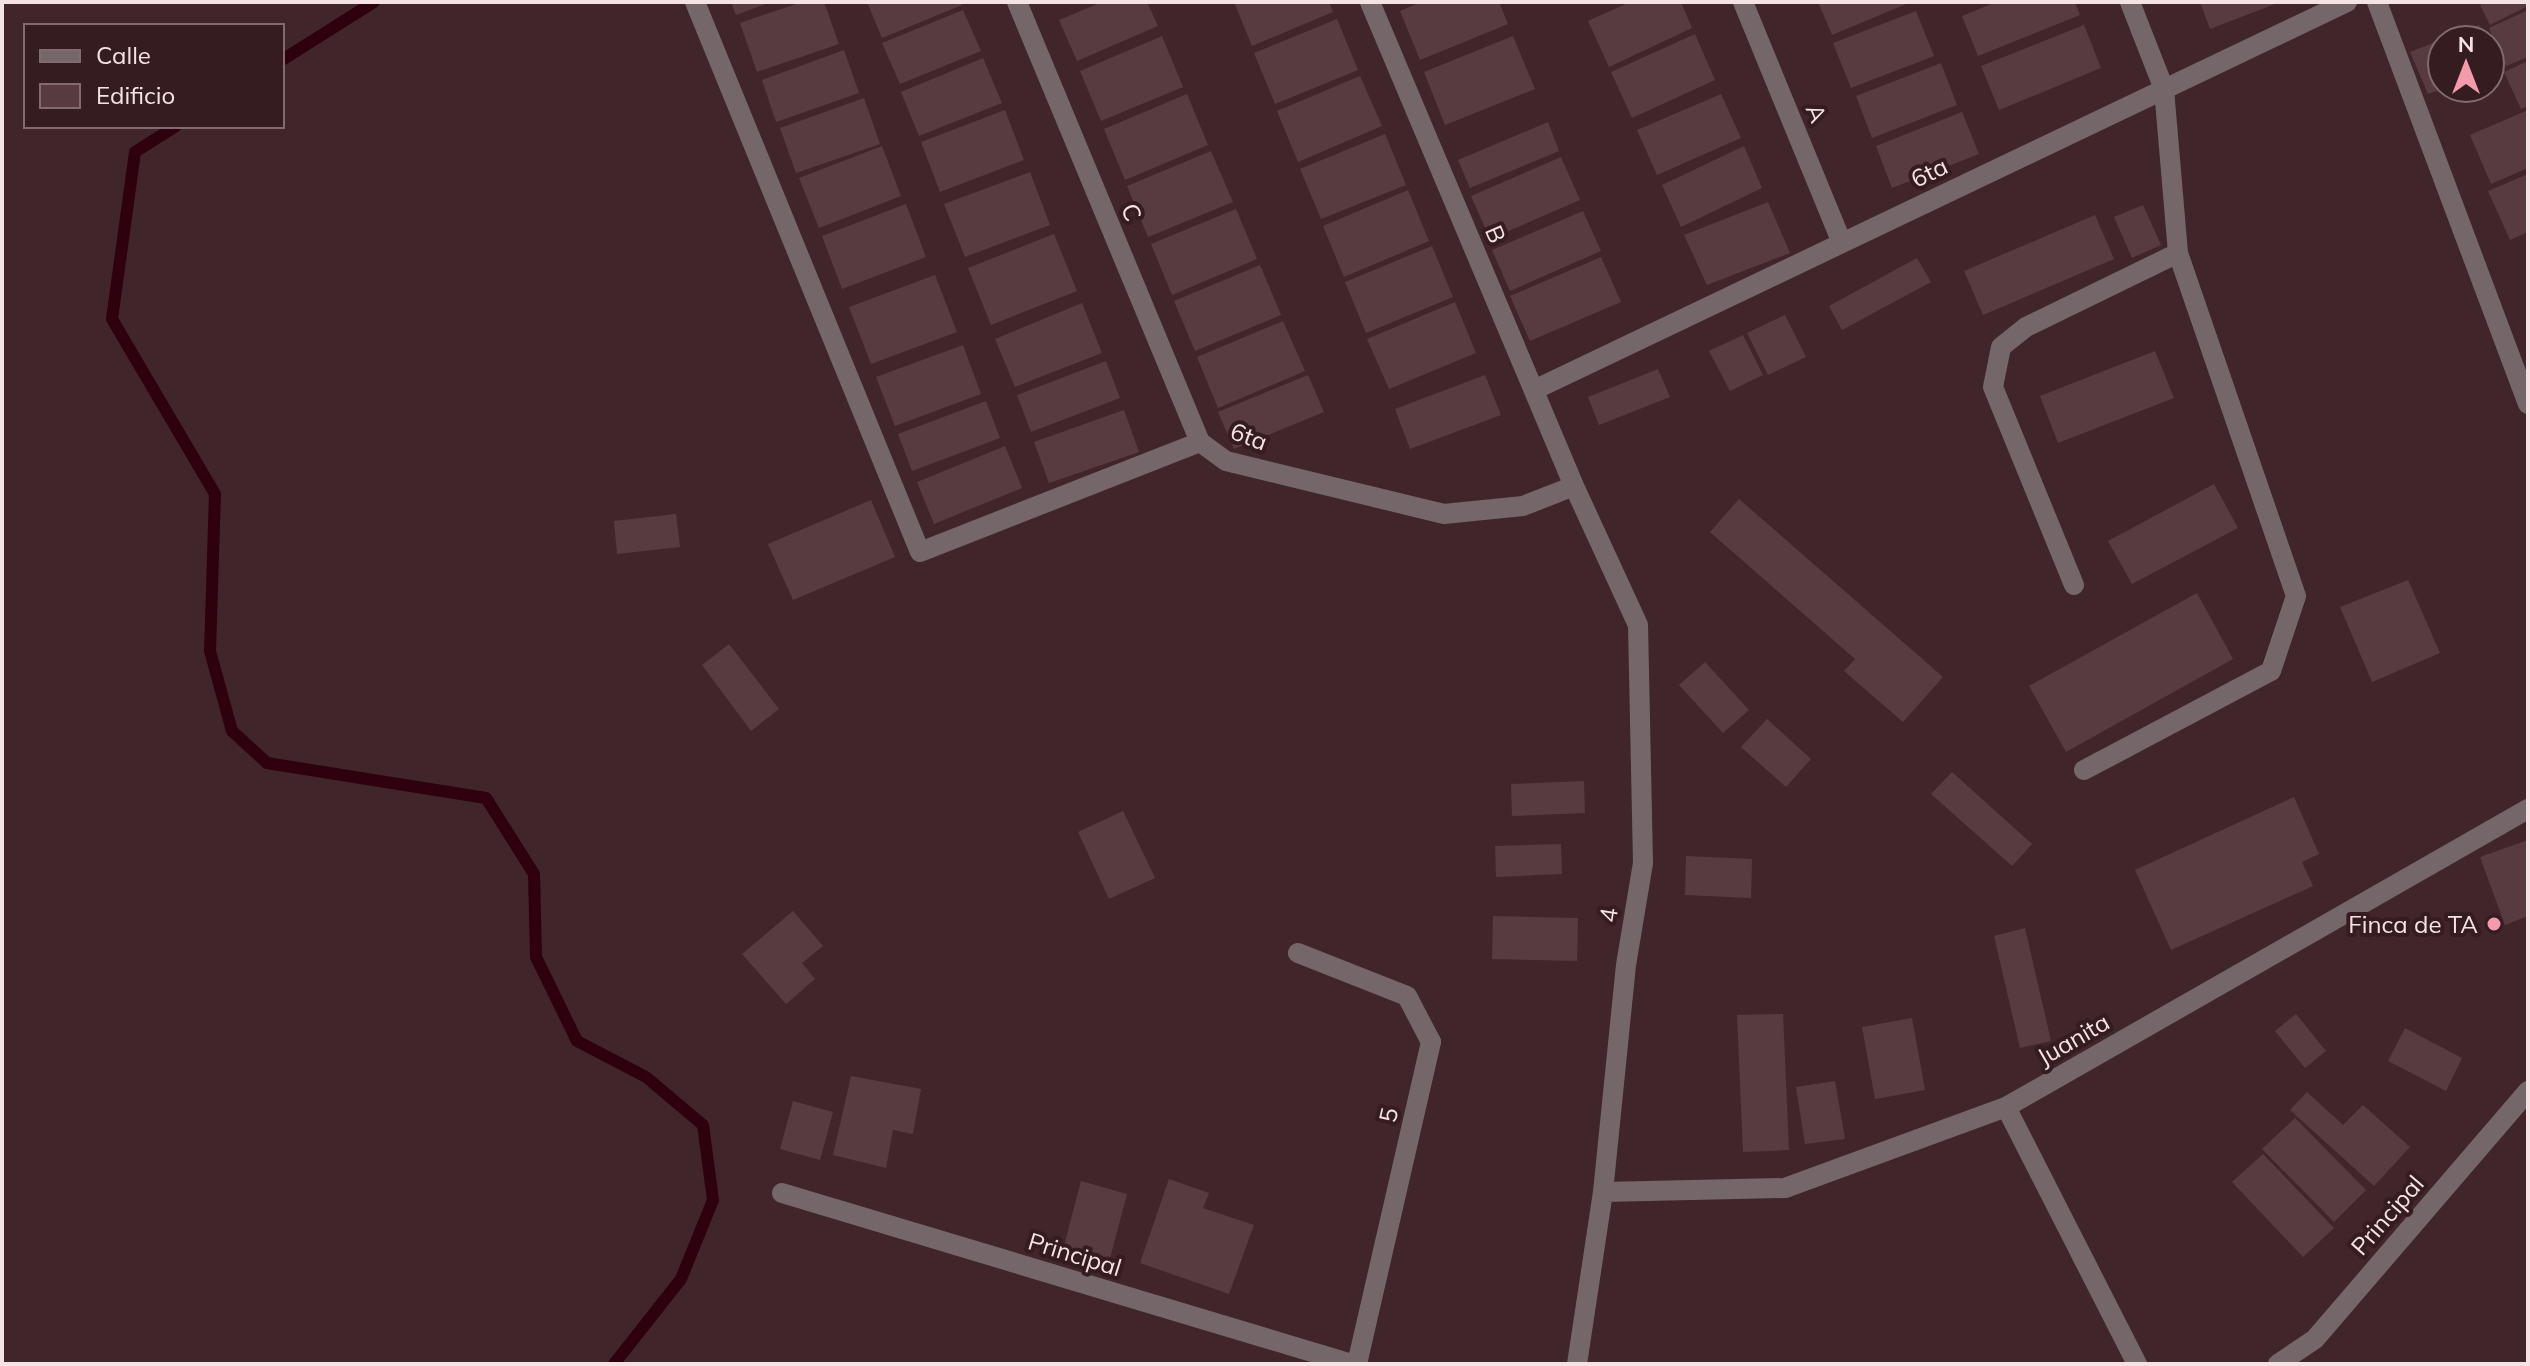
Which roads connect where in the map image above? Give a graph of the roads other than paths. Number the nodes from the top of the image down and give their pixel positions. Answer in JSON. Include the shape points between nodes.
{"nodes":[{"id":1,"x":695,"y":2,"type":"edge"},
{"id":2,"x":1017,"y":2,"type":"edge"},
{"id":3,"x":1370,"y":2,"type":"edge"},
{"id":4,"x":1743,"y":2,"type":"edge"},
{"id":5,"x":2130,"y":2,"type":"edge"},
{"id":6,"x":2347,"y":2,"type":"edge"},
{"id":7,"x":2377,"y":2,"type":"edge"},
{"id":8,"x":2164,"y":89,"type":"junction"},
{"id":9,"x":1842,"y":243,"type":"junction"},
{"id":10,"x":2178,"y":253,"type":"junction"},
{"id":11,"x":1534,"y":390,"type":"junction"},
{"id":12,"x":2528,"y":404,"type":"edge"},
{"id":13,"x":1200,"y":442,"type":"junction"},
{"id":14,"x":1574,"y":486,"type":"junction"},
{"id":15,"x":2074,"y":585,"type":"dead end"},
{"id":16,"x":2084,"y":770,"type":"dead end"},
{"id":17,"x":2528,"y":809,"type":"edge"},
{"id":18,"x":1298,"y":953,"type":"dead end"},
{"id":19,"x":2528,"y":1091,"type":"edge"},
{"id":20,"x":2006,"y":1107,"type":"junction"},
{"id":21,"x":1603,"y":1192,"type":"junction"},
{"id":22,"x":782,"y":1193,"type":"dead end"},
{"id":23,"x":1355,"y":1364,"type":"edge"},
{"id":24,"x":1577,"y":1364,"type":"edge"},
{"id":25,"x":2137,"y":1364,"type":"edge"},
{"id":26,"x":2278,"y":1364,"type":"edge"}],
"edges":[{"from":1,"to":13,"type":"street","name":"6ta","via":[[920,552]]},
{"from":2,"to":13,"type":"street","name":"C"},
{"from":3,"to":11,"type":"street","name":"B"},
{"from":4,"to":9,"type":"street","name":"A"},
{"from":5,"to":8,"type":"street"},
{"from":6,"to":8,"type":"street","name":"6ta"},
{"from":7,"to":12,"type":"street"},
{"from":8,"to":9,"type":"street","name":"6ta"},
{"from":8,"to":10,"type":"street"},
{"from":9,"to":11,"type":"street","name":"6ta"},
{"from":10,"to":15,"type":"street","via":[[2026,327],[2001,347],[1993,387]]},
{"from":10,"to":16,"type":"street","via":[[2296,596],[2271,671]]},
{"from":11,"to":14,"type":"street","name":"B"},
{"from":13,"to":14,"type":"street","name":"6ta","via":[[1226,461],[1444,514],[1523,506]]},
{"from":14,"to":21,"type":"street","name":"4","via":[[1638,625],[1643,863],[1626,965]]},
{"from":17,"to":20,"type":"street","name":"Juanita"},
{"from":18,"to":23,"type":"street","name":"5","via":[[1407,996],[1431,1042]]},
{"from":19,"to":26,"type":"street","name":"Principal","via":[[2315,1339]]},
{"from":20,"to":21,"type":"street","name":"Juanita","via":[[1785,1188]]},
{"from":20,"to":25,"type":"street"},
{"from":21,"to":24,"type":"street","name":"4"},
{"from":22,"to":23,"type":"street","name":"Principal"}]}
